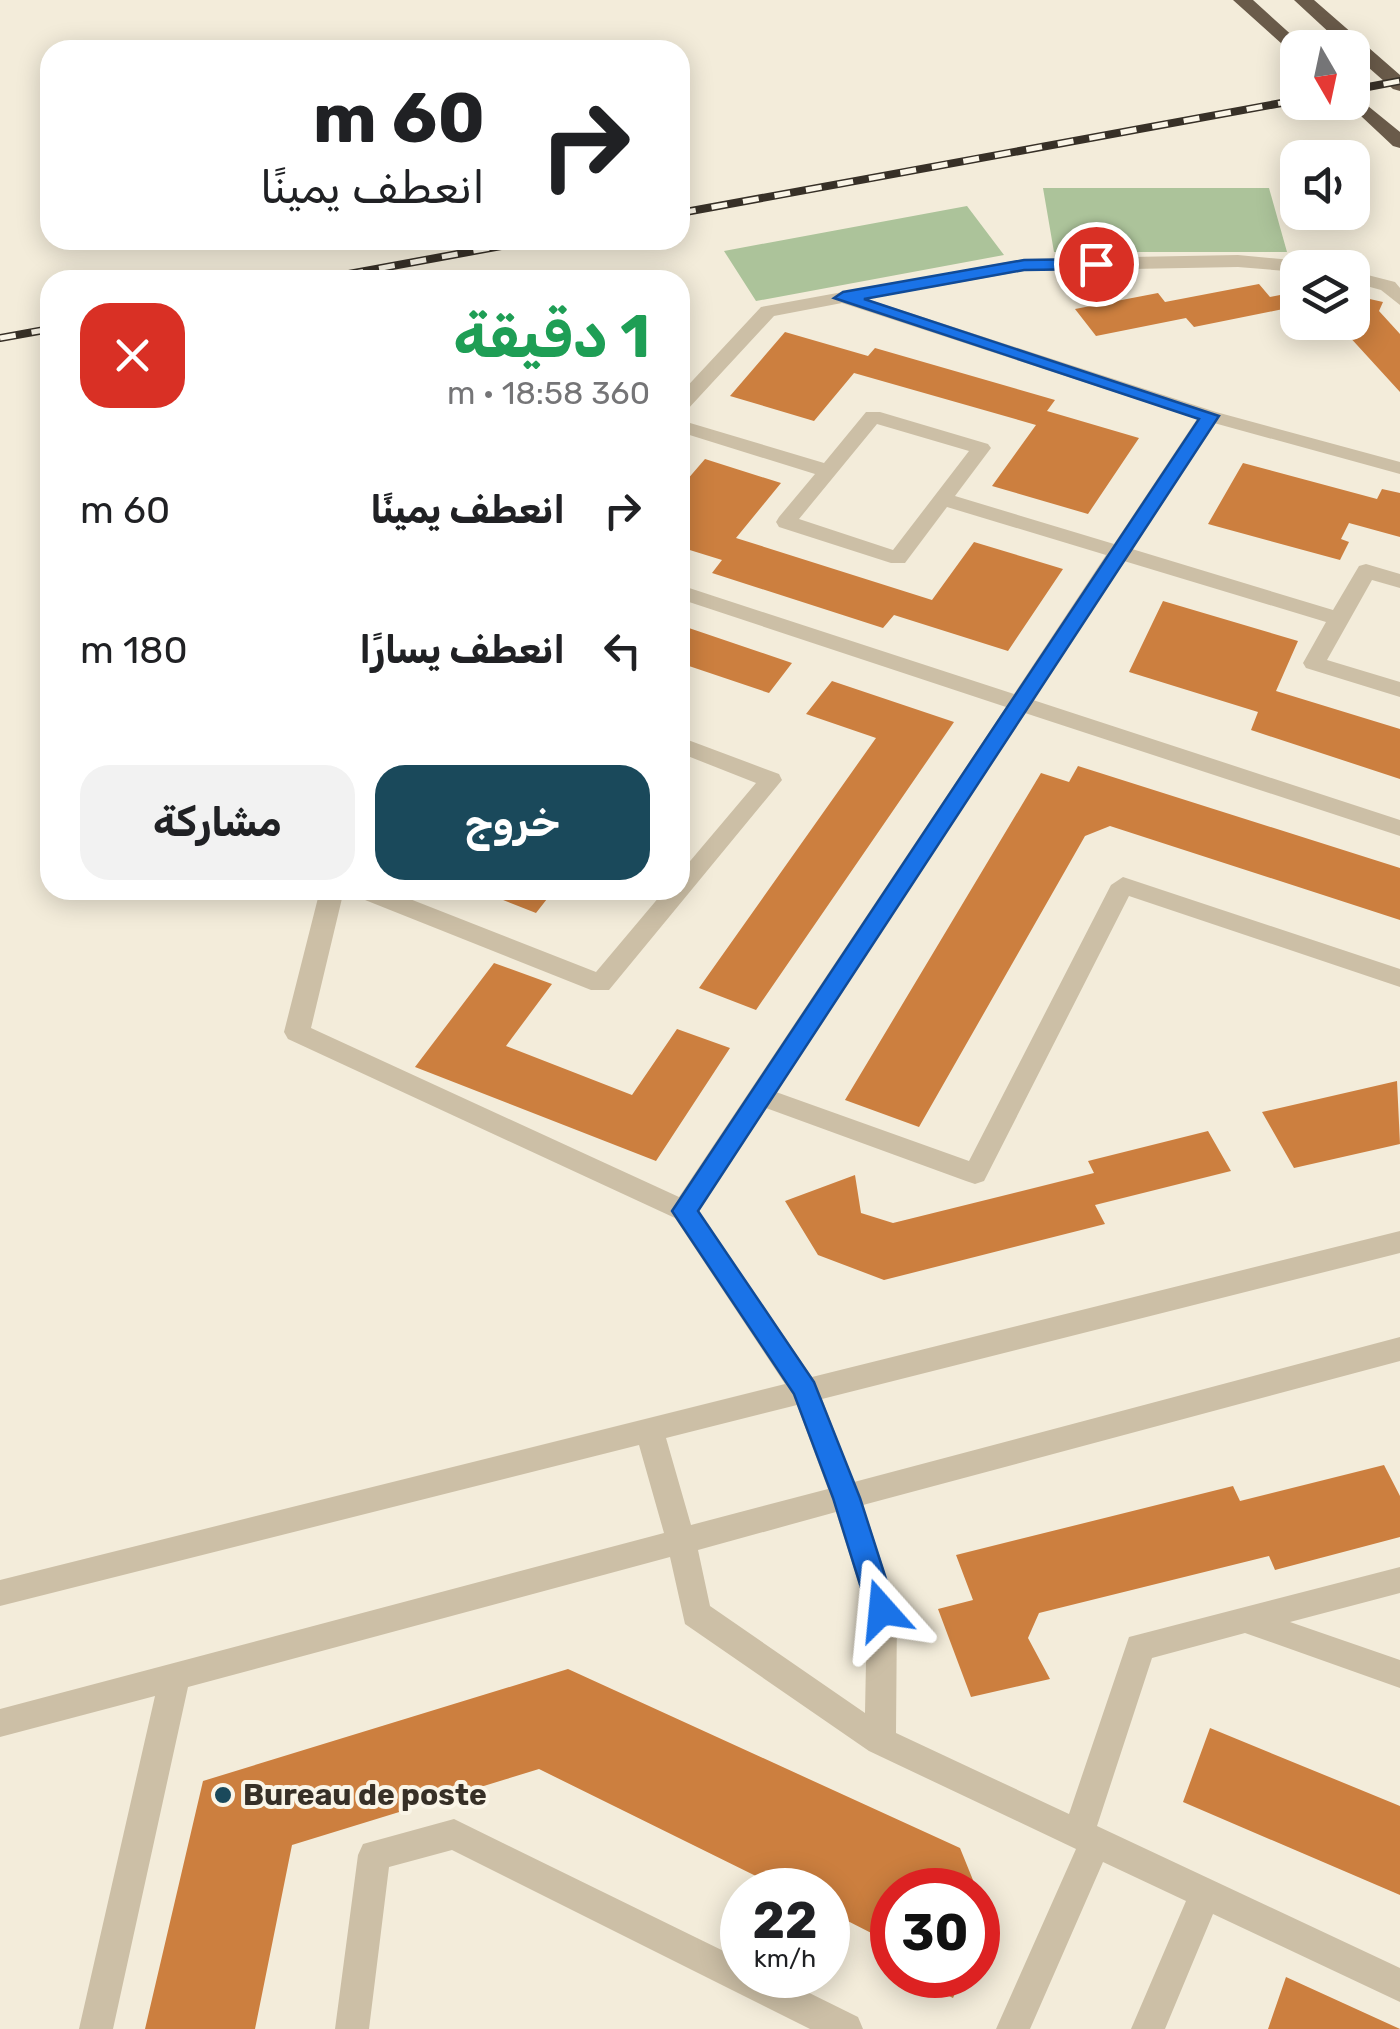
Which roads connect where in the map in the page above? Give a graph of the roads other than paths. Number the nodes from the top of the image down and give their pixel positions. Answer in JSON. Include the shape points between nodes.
{"nodes":[{"id":1,"x":1242,"y":0,"type":"edge"},
{"id":2,"x":1303,"y":0,"type":"edge"},
{"id":3,"x":1280,"y":33,"type":"edge"},
{"id":4,"x":1400,"y":85,"type":"edge"},
{"id":5,"x":1370,"y":114,"type":"edge"},
{"id":6,"x":1400,"y":142,"type":"edge"},
{"id":7,"x":1280,"y":265,"type":"edge"},
{"id":8,"x":1370,"y":281,"type":"edge"},
{"id":9,"x":843,"y":298,"type":"junction"},
{"id":10,"x":1400,"y":299,"type":"edge"},
{"id":11,"x":690,"y":395,"type":"edge"},
{"id":12,"x":1210,"y":416,"type":"junction"},
{"id":13,"x":690,"y":429,"type":"edge"},
{"id":14,"x":1400,"y":468,"type":"edge"},
{"id":15,"x":828,"y":471,"type":"junction"},
{"id":16,"x":942,"y":499,"type":"junction"},
{"id":17,"x":1119,"y":553,"type":"junction"},
{"id":18,"x":1400,"y":580,"type":"edge"},
{"id":19,"x":690,"y":595,"type":"edge"},
{"id":20,"x":1339,"y":619,"type":"junction"},
{"id":21,"x":1400,"y":690,"type":"edge"},
{"id":22,"x":1020,"y":703,"type":"junction"},
{"id":23,"x":690,"y":749,"type":"edge"},
{"id":24,"x":1400,"y":828,"type":"edge"},
{"id":25,"x":690,"y":877,"type":"edge"},
{"id":26,"x":330,"y":900,"type":"edge"},
{"id":27,"x":387,"y":900,"type":"edge"},
{"id":28,"x":671,"y":900,"type":"edge"},
{"id":29,"x":1400,"y":978,"type":"edge"},
{"id":30,"x":760,"y":1096,"type":"junction"},
{"id":31,"x":684,"y":1211,"type":"junction"},
{"id":32,"x":1400,"y":1242,"type":"edge"},
{"id":33,"x":1400,"y":1349,"type":"edge"},
{"id":34,"x":805,"y":1390,"type":"junction"},
{"id":35,"x":650,"y":1432,"type":"junction"},
{"id":36,"x":846,"y":1498,"type":"junction"},
{"id":37,"x":682,"y":1540,"type":"junction"},
{"id":38,"x":1400,"y":1580,"type":"edge"},
{"id":39,"x":0,"y":1593,"type":"edge"},
{"id":40,"x":1246,"y":1620,"type":"junction"},
{"id":41,"x":1400,"y":1674,"type":"edge"},
{"id":42,"x":175,"y":1676,"type":"junction"},
{"id":43,"x":0,"y":1723,"type":"edge"},
{"id":44,"x":880,"y":1741,"type":"junction"},
{"id":45,"x":1087,"y":1836,"type":"junction"},
{"id":46,"x":1206,"y":1892,"type":"junction"},
{"id":47,"x":1400,"y":1984,"type":"edge"},
{"id":48,"x":96,"y":2029,"type":"edge"},
{"id":49,"x":352,"y":2029,"type":"edge"},
{"id":50,"x":846,"y":2029,"type":"edge"},
{"id":51,"x":1013,"y":2029,"type":"edge"},
{"id":52,"x":1148,"y":2029,"type":"edge"}],
"edges":[{"from":1,"to":3,"type":"highway"},
{"from":2,"to":4,"type":"highway"},
{"from":5,"to":6,"type":"highway"},
{"from":7,"to":9,"type":"street","via":[[1024,265]]},
{"from":8,"to":10,"type":"street"},
{"from":9,"to":11,"type":"street","via":[[768,311]]},
{"from":9,"to":12,"type":"street"},
{"from":12,"to":14,"type":"street"},
{"from":12,"to":17,"type":"street"},
{"from":13,"to":15,"type":"street"},
{"from":15,"to":16,"type":"street","via":[[872,416],[981,448]]},
{"from":15,"to":16,"type":"street","via":[[786,522],[898,558]]},
{"from":16,"to":17,"type":"street"},
{"from":17,"to":20,"type":"street"},
{"from":17,"to":22,"type":"street"},
{"from":18,"to":20,"type":"street","via":[[1366,570]]},
{"from":19,"to":22,"type":"street"},
{"from":20,"to":21,"type":"street","via":[[1314,663]]},
{"from":22,"to":24,"type":"street"},
{"from":22,"to":30,"type":"street"},
{"from":23,"to":25,"type":"street","via":[[771,780]]},
{"from":26,"to":31,"type":"street","via":[[297,1032]]},
{"from":27,"to":28,"type":"street","via":[[600,984]]},
{"from":29,"to":30,"type":"street","via":[[1123,885],[975,1174]]},
{"from":30,"to":31,"type":"street"},
{"from":31,"to":34,"type":"street"},
{"from":32,"to":34,"type":"street"},
{"from":33,"to":36,"type":"street"},
{"from":34,"to":35,"type":"street"},
{"from":34,"to":36,"type":"street"},
{"from":35,"to":37,"type":"street"},
{"from":35,"to":39,"type":"street"},
{"from":36,"to":37,"type":"street"},
{"from":36,"to":44,"type":"street","via":[[882,1610]]},
{"from":37,"to":42,"type":"street"},
{"from":37,"to":44,"type":"street","via":[[696,1614]]},
{"from":38,"to":40,"type":"street"},
{"from":40,"to":41,"type":"street"},
{"from":40,"to":45,"type":"street","via":[[1140,1647]]},
{"from":42,"to":43,"type":"street"},
{"from":42,"to":48,"type":"street"},
{"from":44,"to":45,"type":"street"},
{"from":45,"to":46,"type":"street"},
{"from":45,"to":51,"type":"street"},
{"from":46,"to":47,"type":"street"},
{"from":46,"to":52,"type":"street"},
{"from":49,"to":50,"type":"street","via":[[374,1856],[454,1834]]}]}
